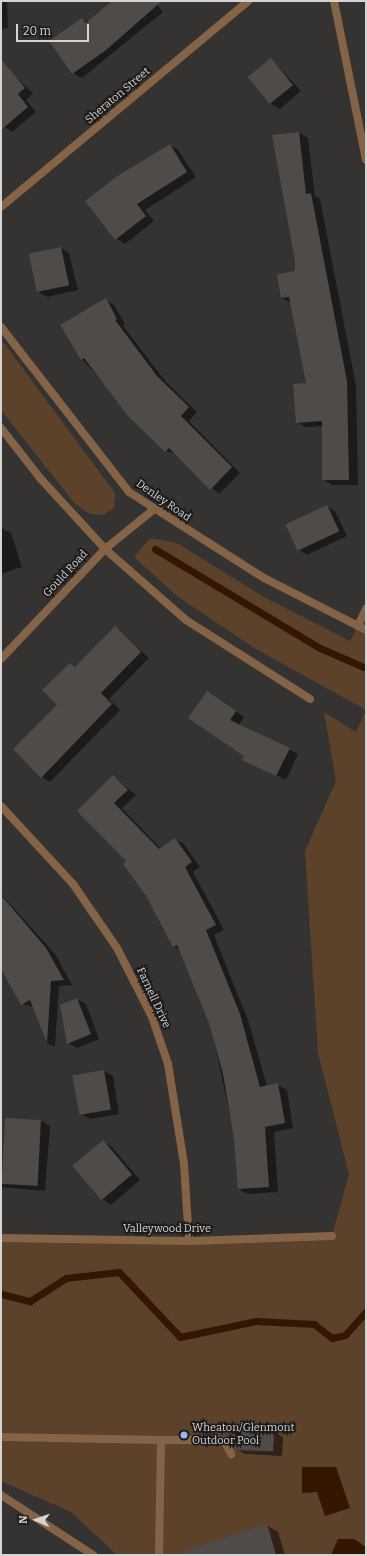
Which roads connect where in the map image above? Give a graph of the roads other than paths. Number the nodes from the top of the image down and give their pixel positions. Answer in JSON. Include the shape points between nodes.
{"nodes":[{"id":1,"x":248,"y":1,"type":"edge"},
{"id":2,"x":334,"y":1,"type":"edge"},
{"id":3,"x":366,"y":160,"type":"edge"},
{"id":4,"x":1,"y":206,"type":"edge"},
{"id":5,"x":1,"y":327,"type":"edge"},
{"id":6,"x":1,"y":428,"type":"edge"},
{"id":7,"x":153,"y":510,"type":"junction"},
{"id":8,"x":105,"y":549,"type":"junction"},
{"id":9,"x":366,"y":609,"type":"edge"},
{"id":10,"x":358,"y":626,"type":"junction"},
{"id":11,"x":366,"y":630,"type":"edge"},
{"id":12,"x":1,"y":659,"type":"edge"},
{"id":13,"x":310,"y":699,"type":"dead end"},
{"id":14,"x":1,"y":806,"type":"edge"},
{"id":15,"x":332,"y":1236,"type":"dead end"},
{"id":16,"x":1,"y":1238,"type":"edge"},
{"id":17,"x":189,"y":1241,"type":"junction"},
{"id":18,"x":1,"y":1437,"type":"edge"},
{"id":19,"x":161,"y":1440,"type":"junction"},
{"id":20,"x":231,"y":1454,"type":"dead end"},
{"id":21,"x":1,"y":1494,"type":"edge"},
{"id":22,"x":93,"y":1555,"type":"edge"},
{"id":23,"x":159,"y":1555,"type":"edge"}],
"edges":[{"from":1,"to":4,"type":"street","name":"Sheraton Street"},
{"from":2,"to":3,"type":"street"},
{"from":5,"to":7,"type":"street","name":"Denley Road","via":[[129,492]]},
{"from":6,"to":8,"type":"street","via":[[40,478]]},
{"from":7,"to":8,"type":"street","name":"Gould Road"},
{"from":7,"to":10,"type":"street","name":"Denley Road","via":[[264,578]]},
{"from":8,"to":12,"type":"street","name":"Gould Road"},
{"from":8,"to":13,"type":"street","via":[[186,620]]},
{"from":9,"to":10,"type":"street"},
{"from":10,"to":11,"type":"street","name":"Denley Road"},
{"from":14,"to":17,"type":"street","name":"Farnell Drive","via":[[73,884],[117,948],[152,1017],[168,1064],[183,1156]]},
{"from":15,"to":17,"type":"street","name":"Valleywood Drive"},
{"from":16,"to":17,"type":"street","name":"Valleywood Drive"},
{"from":18,"to":19,"type":"street"},
{"from":19,"to":20,"type":"street","via":[[224,1440]]},
{"from":19,"to":23,"type":"street"},
{"from":21,"to":22,"type":"street"}]}
